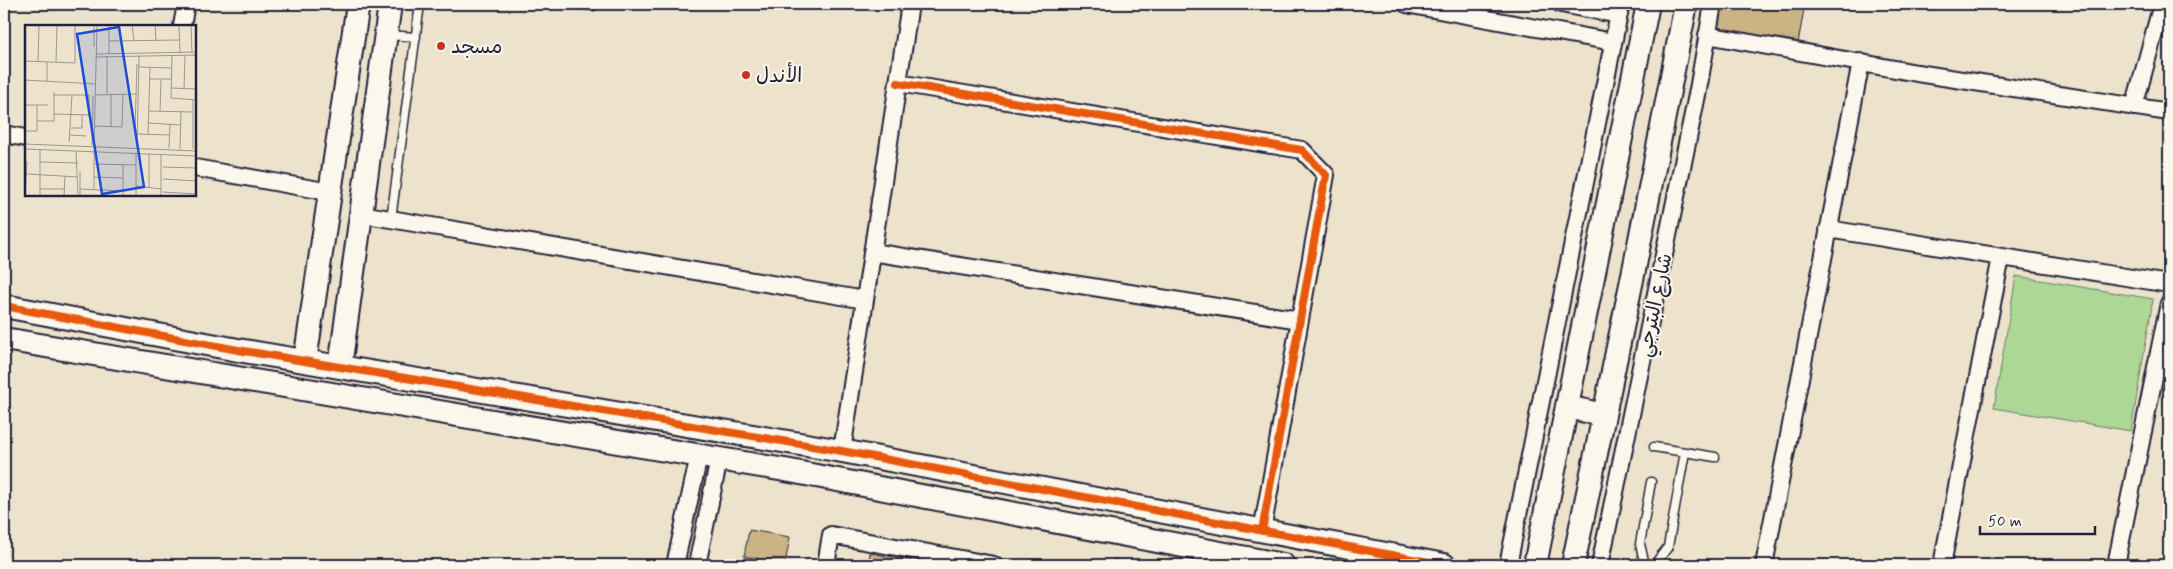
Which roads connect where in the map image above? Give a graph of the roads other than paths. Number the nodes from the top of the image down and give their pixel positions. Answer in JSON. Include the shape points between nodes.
{"nodes":[{"id":1,"x":179,"y":4,"type":"edge"},
{"id":2,"x":186,"y":4,"type":"edge"},
{"id":3,"x":358,"y":4,"type":"edge"},
{"id":4,"x":390,"y":4,"type":"edge"},
{"id":5,"x":420,"y":4,"type":"edge"},
{"id":6,"x":576,"y":4,"type":"edge"},
{"id":7,"x":596,"y":4,"type":"edge"},
{"id":8,"x":910,"y":4,"type":"edge"},
{"id":9,"x":1406,"y":4,"type":"edge"},
{"id":10,"x":1561,"y":4,"type":"edge"},
{"id":11,"x":1648,"y":4,"type":"edge"},
{"id":12,"x":1686,"y":4,"type":"edge"},
{"id":13,"x":1713,"y":4,"type":"edge"},
{"id":14,"x":2162,"y":4,"type":"edge"},
{"id":15,"x":1620,"y":9,"type":"edge"},
{"id":16,"x":182,"y":25,"type":"edge"},
{"id":17,"x":386,"y":34,"type":"junction"},
{"id":18,"x":1707,"y":35,"type":"junction"},
{"id":19,"x":416,"y":37,"type":"junction"},
{"id":20,"x":1613,"y":42,"type":"junction"},
{"id":21,"x":1861,"y":62,"type":"junction"},
{"id":22,"x":898,"y":83,"type":"junction"},
{"id":23,"x":1670,"y":84,"type":"junction"},
{"id":24,"x":1698,"y":90,"type":"junction"},
{"id":25,"x":2134,"y":106,"type":"junction"},
{"id":26,"x":2169,"y":112,"type":"edge"},
{"id":27,"x":4,"y":134,"type":"edge"},
{"id":28,"x":25,"y":138,"type":"edge"},
{"id":29,"x":196,"y":168,"type":"edge"},
{"id":30,"x":330,"y":192,"type":"junction"},
{"id":31,"x":1581,"y":199,"type":"junction"},
{"id":32,"x":361,"y":214,"type":"junction"},
{"id":33,"x":1605,"y":218,"type":"junction"},
{"id":34,"x":391,"y":219,"type":"junction"},
{"id":35,"x":1828,"y":229,"type":"junction"},
{"id":36,"x":872,"y":252,"type":"junction"},
{"id":37,"x":2001,"y":257,"type":"junction"},
{"id":38,"x":2169,"y":284,"type":"edge"},
{"id":39,"x":865,"y":300,"type":"junction"},
{"id":40,"x":2169,"y":303,"type":"edge"},
{"id":41,"x":4,"y":306,"type":"edge"},
{"id":42,"x":1300,"y":320,"type":"junction"},
{"id":43,"x":4,"y":339,"type":"edge"},
{"id":44,"x":305,"y":361,"type":"junction"},
{"id":45,"x":340,"y":367,"type":"junction"},
{"id":46,"x":1567,"y":407,"type":"junction"},
{"id":47,"x":1604,"y":415,"type":"junction"},
{"id":48,"x":705,"y":428,"type":"junction"},
{"id":49,"x":1654,"y":447,"type":"dead end"},
{"id":50,"x":842,"y":451,"type":"junction"},
{"id":51,"x":1685,"y":452,"type":"junction"},
{"id":52,"x":1715,"y":457,"type":"dead end"},
{"id":53,"x":709,"y":458,"type":"junction"},
{"id":54,"x":1651,"y":482,"type":"dead end"},
{"id":55,"x":1589,"y":490,"type":"junction"},
{"id":56,"x":1610,"y":520,"type":"junction"},
{"id":57,"x":1262,"y":531,"type":"junction"},
{"id":58,"x":675,"y":565,"type":"edge"},
{"id":59,"x":697,"y":565,"type":"edge"},
{"id":60,"x":826,"y":565,"type":"edge"},
{"id":61,"x":994,"y":565,"type":"edge"},
{"id":62,"x":1283,"y":565,"type":"edge"},
{"id":63,"x":1444,"y":565,"type":"edge"},
{"id":64,"x":1508,"y":565,"type":"edge"},
{"id":65,"x":1535,"y":565,"type":"edge"},
{"id":66,"x":1574,"y":565,"type":"edge"},
{"id":67,"x":1600,"y":565,"type":"edge"},
{"id":68,"x":1645,"y":565,"type":"edge"},
{"id":69,"x":1654,"y":565,"type":"edge"},
{"id":70,"x":1764,"y":565,"type":"edge"},
{"id":71,"x":1942,"y":565,"type":"edge"},
{"id":72,"x":2116,"y":565,"type":"edge"}],
"edges":[{"from":1,"to":2,"type":"street"},
{"from":2,"to":16,"type":"street"},
{"from":3,"to":30,"type":"street"},
{"from":4,"to":17,"type":"street"},
{"from":5,"to":19,"type":"lane"},
{"from":6,"to":7,"type":"lane","via":[[588,7]]},
{"from":8,"to":22,"type":"street"},
{"from":9,"to":20,"type":"street"},
{"from":10,"to":15,"type":"street"},
{"from":11,"to":33,"type":"street"},
{"from":12,"to":23,"type":"street","name":"شارع البترجي"},
{"from":13,"to":18,"type":"street","name":"شارع البترجي"},
{"from":14,"to":25,"type":"street"},
{"from":15,"to":20,"type":"street"},
{"from":17,"to":19,"type":"lane"},
{"from":17,"to":32,"type":"street"},
{"from":18,"to":21,"type":"street"},
{"from":18,"to":24,"type":"street","name":"شارع البترجي"},
{"from":19,"to":34,"type":"lane"},
{"from":20,"to":31,"type":"street"},
{"from":21,"to":25,"type":"street"},
{"from":21,"to":35,"type":"street"},
{"from":22,"to":36,"type":"street"},
{"from":22,"to":42,"type":"street","via":[[1302,150],[1326,174]]},
{"from":23,"to":24,"type":"street"},
{"from":23,"to":47,"type":"street","name":"شارع البترجي"},
{"from":24,"to":56,"type":"street","name":"شارع البترجي"},
{"from":25,"to":26,"type":"street"},
{"from":27,"to":28,"type":"street"},
{"from":29,"to":30,"type":"street"},
{"from":30,"to":44,"type":"street"},
{"from":31,"to":33,"type":"street"},
{"from":31,"to":64,"type":"street"},
{"from":32,"to":34,"type":"street"},
{"from":32,"to":45,"type":"street"},
{"from":33,"to":46,"type":"street"},
{"from":34,"to":39,"type":"street"},
{"from":35,"to":37,"type":"street"},
{"from":35,"to":70,"type":"street"},
{"from":36,"to":39,"type":"street"},
{"from":36,"to":42,"type":"street"},
{"from":37,"to":38,"type":"street"},
{"from":37,"to":71,"type":"street"},
{"from":39,"to":50,"type":"street"},
{"from":40,"to":72,"type":"street"},
{"from":41,"to":44,"type":"street"},
{"from":42,"to":57,"type":"street"},
{"from":43,"to":53,"type":"street"},
{"from":44,"to":45,"type":"street"},
{"from":45,"to":48,"type":"street"},
{"from":46,"to":47,"type":"street"},
{"from":46,"to":65,"type":"street"},
{"from":47,"to":55,"type":"street","name":"شارع البترجي"},
{"from":48,"to":50,"type":"street"},
{"from":48,"to":53,"type":"street"},
{"from":49,"to":51,"type":"lane"},
{"from":50,"to":57,"type":"street"},
{"from":51,"to":52,"type":"lane"},
{"from":51,"to":69,"type":"lane","via":[[1668,547]]},
{"from":53,"to":58,"type":"street"},
{"from":53,"to":59,"type":"street"},
{"from":53,"to":62,"type":"street"},
{"from":54,"to":68,"type":"lane","via":[[1640,544]]},
{"from":55,"to":56,"type":"street"},
{"from":55,"to":66,"type":"street","name":"شارع البترجي"},
{"from":56,"to":67,"type":"street","name":"شارع البترجي"},
{"from":57,"to":63,"type":"street"},
{"from":60,"to":61,"type":"street","via":[[831,535]]}]}
